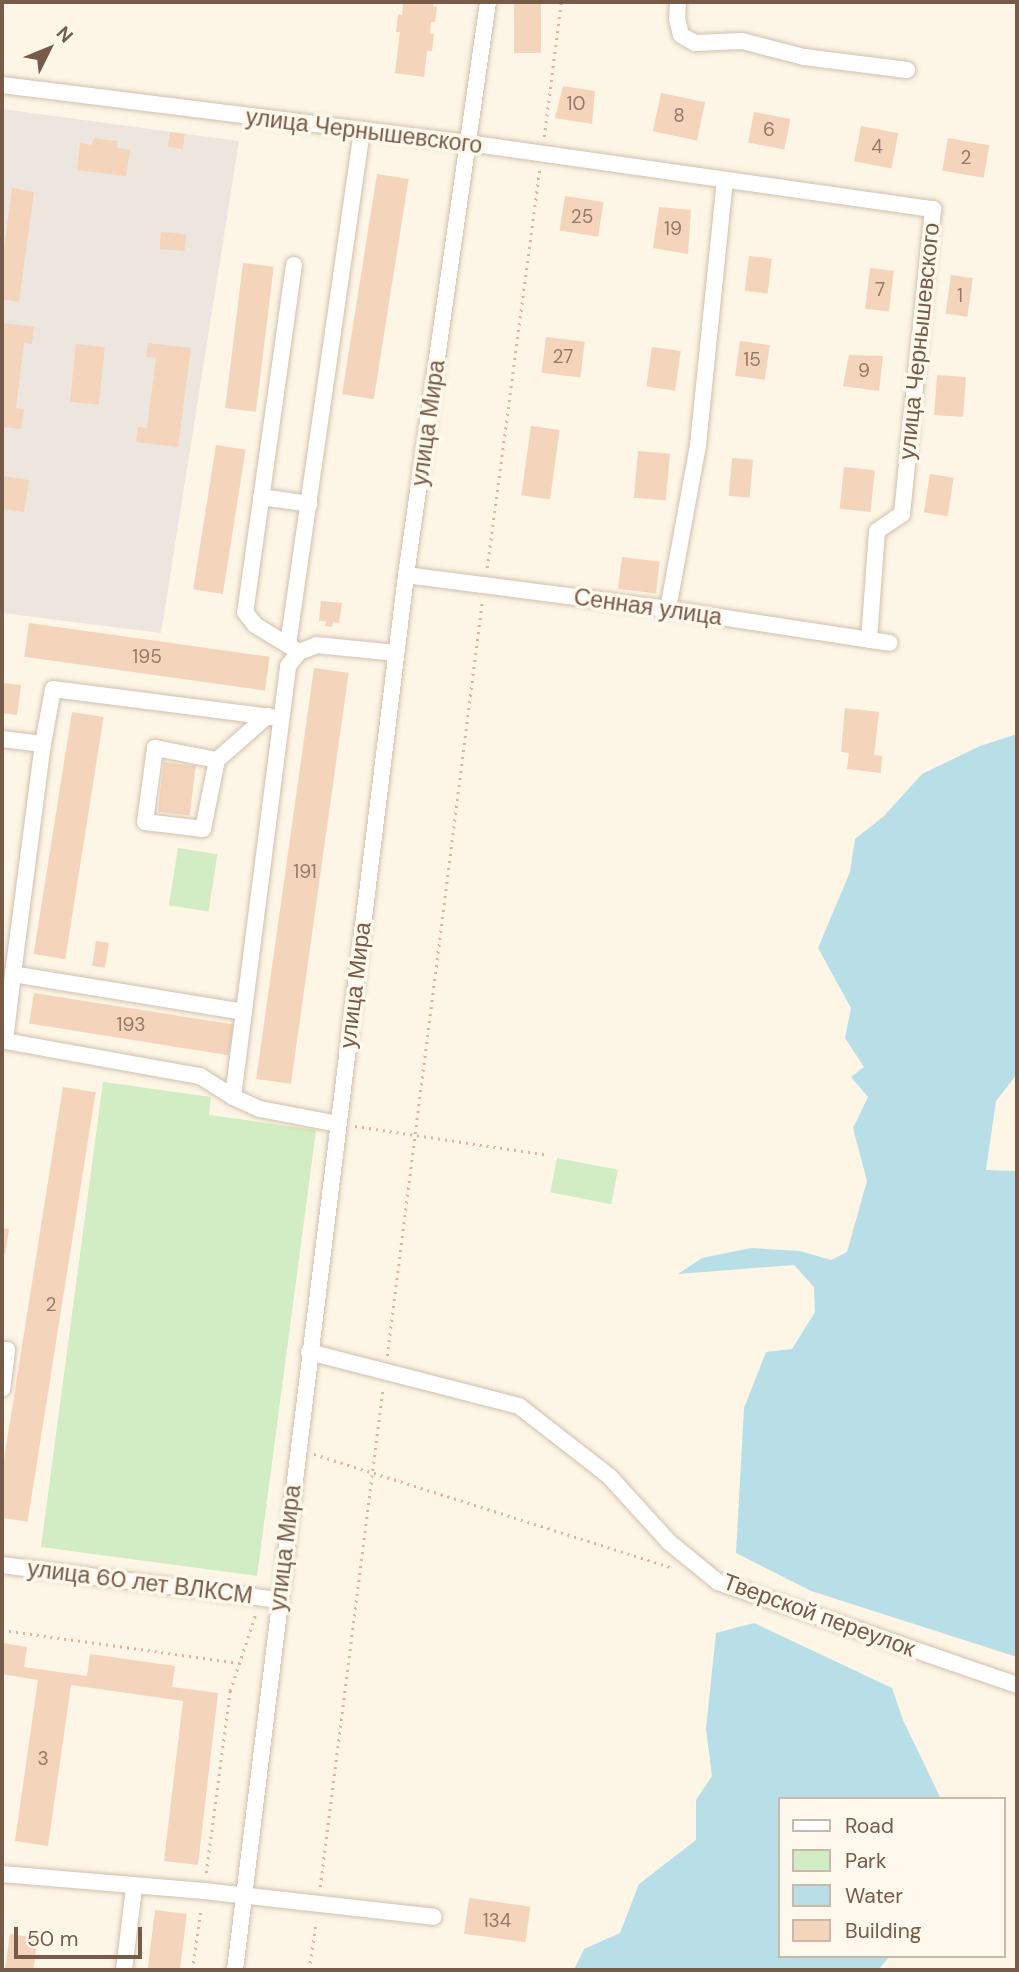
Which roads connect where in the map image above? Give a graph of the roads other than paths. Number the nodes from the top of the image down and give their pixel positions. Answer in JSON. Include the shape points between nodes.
{"nodes":[{"id":1,"x":488,"y":2,"type":"edge"},
{"id":2,"x":678,"y":2,"type":"edge"},
{"id":3,"x":907,"y":70,"type":"dead end"},
{"id":4,"x":2,"y":85,"type":"edge"},
{"id":5,"x":362,"y":130,"type":"junction"},
{"id":6,"x":468,"y":143,"type":"junction"},
{"id":7,"x":725,"y":181,"type":"junction"},
{"id":8,"x":294,"y":265,"type":"dead end"},
{"id":9,"x":261,"y":497,"type":"junction"},
{"id":10,"x":310,"y":504,"type":"junction"},
{"id":11,"x":406,"y":575,"type":"junction"},
{"id":12,"x":668,"y":609,"type":"junction"},
{"id":13,"x":869,"y":640,"type":"junction"},
{"id":14,"x":889,"y":643,"type":"dead end"},
{"id":15,"x":293,"y":649,"type":"junction"},
{"id":16,"x":397,"y":653,"type":"junction"},
{"id":17,"x":275,"y":717,"type":"junction"},
{"id":18,"x":2,"y":739,"type":"edge"},
{"id":19,"x":43,"y":744,"type":"junction"},
{"id":20,"x":217,"y":760,"type":"junction"},
{"id":21,"x":13,"y":974,"type":"junction"},
{"id":22,"x":244,"y":1012,"type":"junction"},
{"id":23,"x":233,"y":1097,"type":"junction"},
{"id":24,"x":338,"y":1124,"type":"junction"},
{"id":25,"x":2,"y":1350,"type":"edge"},
{"id":26,"x":309,"y":1352,"type":"junction"},
{"id":27,"x":2,"y":1389,"type":"edge"},
{"id":28,"x":2,"y":1565,"type":"edge"},
{"id":29,"x":270,"y":1599,"type":"junction"},
{"id":30,"x":1017,"y":1685,"type":"edge"},
{"id":31,"x":2,"y":1874,"type":"edge"},
{"id":32,"x":134,"y":1887,"type":"junction"},
{"id":33,"x":243,"y":1897,"type":"junction"},
{"id":34,"x":434,"y":1917,"type":"dead end"},
{"id":35,"x":124,"y":1970,"type":"edge"},
{"id":36,"x":235,"y":1970,"type":"edge"}],
"edges":[{"from":1,"to":6,"type":"street","name":"улица Мира"},
{"from":2,"to":3,"type":"street","via":[[681,35],[695,44],[742,41],[804,57]]},
{"from":4,"to":5,"type":"street","name":"улица Чернышевского"},
{"from":5,"to":6,"type":"street","name":"улица Чернышевского"},
{"from":5,"to":10,"type":"street"},
{"from":6,"to":7,"type":"street","name":"улица Чернышевского"},
{"from":6,"to":11,"type":"street","name":"улица Мира"},
{"from":7,"to":12,"type":"street","via":[[698,445]]},
{"from":7,"to":13,"type":"street","name":"улица Чернышевского","via":[[933,209],[902,514],[877,531]]},
{"from":8,"to":9,"type":"street"},
{"from":9,"to":10,"type":"street"},
{"from":9,"to":15,"type":"street","via":[[245,612],[255,625]]},
{"from":10,"to":15,"type":"street"},
{"from":11,"to":12,"type":"street","name":"Сенная улица"},
{"from":11,"to":16,"type":"street","name":"улица Мира"},
{"from":12,"to":13,"type":"street","name":"Сенная улица"},
{"from":13,"to":14,"type":"street","name":"Сенная улица"},
{"from":15,"to":16,"type":"street","via":[[317,645]]},
{"from":15,"to":17,"type":"street"},
{"from":16,"to":24,"type":"street","name":"улица Мира"},
{"from":17,"to":19,"type":"street","via":[[52,689]]},
{"from":17,"to":20,"type":"street"},
{"from":17,"to":22,"type":"street"},
{"from":18,"to":19,"type":"street"},
{"from":19,"to":21,"type":"street"},
{"from":20,"to":20,"type":"street","via":[[203,830],[145,822],[155,748]]},
{"from":21,"to":22,"type":"street"},
{"from":21,"to":23,"type":"street","via":[[5,1041],[200,1076]]},
{"from":22,"to":23,"type":"street"},
{"from":23,"to":24,"type":"street","via":[[260,1109]]},
{"from":24,"to":26,"type":"street","name":"улица Мира"},
{"from":25,"to":27,"type":"street","via":[[7,1350]]},
{"from":26,"to":29,"type":"street","name":"улица Мира"},
{"from":26,"to":30,"type":"street","name":"Тверской переулок","via":[[519,1406],[609,1476],[669,1542],[718,1581]]},
{"from":28,"to":29,"type":"street","name":"улица 60 лет ВЛКСМ"},
{"from":29,"to":33,"type":"street","name":"улица Мира"},
{"from":31,"to":32,"type":"street"},
{"from":32,"to":33,"type":"street"},
{"from":32,"to":35,"type":"street"},
{"from":33,"to":34,"type":"street"},
{"from":33,"to":36,"type":"street","name":"улица Мира"}]}
